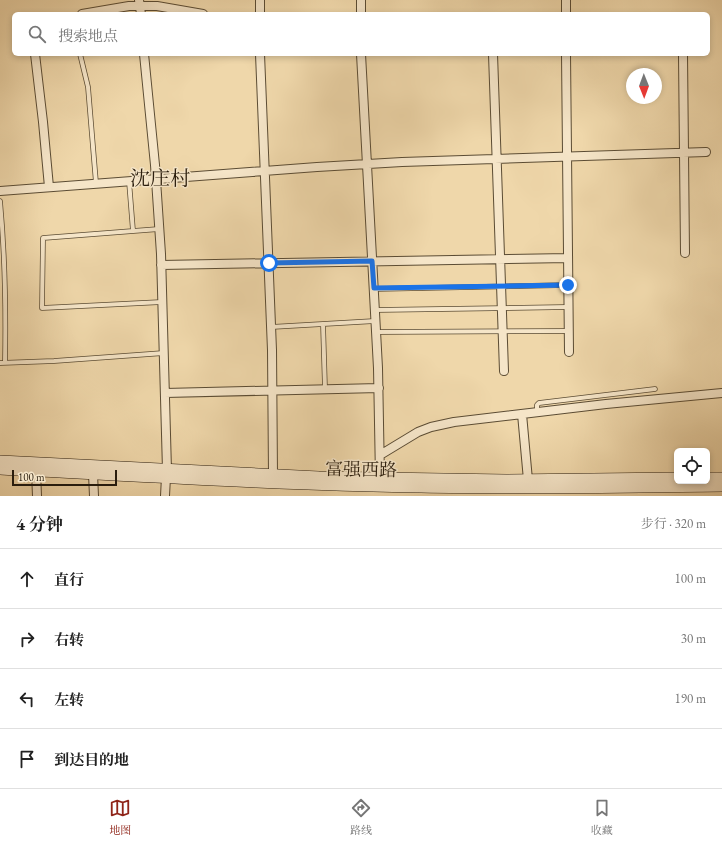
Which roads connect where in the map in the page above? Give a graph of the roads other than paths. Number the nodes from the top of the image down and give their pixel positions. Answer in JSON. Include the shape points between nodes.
{"nodes":[{"id":1,"x":260,"y":0,"type":"edge"},
{"id":2,"x":361,"y":0,"type":"edge"},
{"id":3,"x":566,"y":0,"type":"edge"},
{"id":4,"x":140,"y":7,"type":"edge"},
{"id":5,"x":92,"y":12,"type":"edge"},
{"id":6,"x":192,"y":12,"type":"edge"},
{"id":7,"x":260,"y":12,"type":"edge"},
{"id":8,"x":361,"y":12,"type":"edge"},
{"id":9,"x":566,"y":12,"type":"edge"},
{"id":10,"x":35,"y":56,"type":"edge"},
{"id":11,"x":80,"y":56,"type":"edge"},
{"id":12,"x":144,"y":56,"type":"edge"},
{"id":13,"x":260,"y":56,"type":"edge"},
{"id":14,"x":361,"y":56,"type":"edge"},
{"id":15,"x":494,"y":56,"type":"edge"},
{"id":16,"x":566,"y":56,"type":"edge"},
{"id":17,"x":683,"y":56,"type":"edge"},
{"id":18,"x":706,"y":152,"type":"dead end"},
{"id":19,"x":684,"y":153,"type":"junction"},
{"id":20,"x":567,"y":157,"type":"junction"},
{"id":21,"x":498,"y":159,"type":"junction"},
{"id":22,"x":367,"y":164,"type":"junction"},
{"id":23,"x":266,"y":171,"type":"junction"},
{"id":24,"x":156,"y":179,"type":"junction"},
{"id":25,"x":129,"y":181,"type":"junction"},
{"id":26,"x":96,"y":184,"type":"junction"},
{"id":27,"x":49,"y":187,"type":"junction"},
{"id":28,"x":0,"y":191,"type":"edge"},
{"id":29,"x":0,"y":201,"type":"edge"},
{"id":30,"x":159,"y":229,"type":"junction"},
{"id":31,"x":133,"y":231,"type":"junction"},
{"id":32,"x":685,"y":253,"type":"dead end"},
{"id":33,"x":568,"y":258,"type":"junction"},
{"id":34,"x":501,"y":259,"type":"junction"},
{"id":35,"x":372,"y":261,"type":"junction"},
{"id":36,"x":269,"y":263,"type":"junction"},
{"id":37,"x":161,"y":265,"type":"junction"},
{"id":38,"x":568,"y":285,"type":"junction"},
{"id":39,"x":502,"y":286,"type":"junction"},
{"id":40,"x":374,"y":288,"type":"junction"},
{"id":41,"x":162,"y":302,"type":"junction"},
{"id":42,"x":568,"y":307,"type":"junction"},
{"id":43,"x":502,"y":308,"type":"junction"},
{"id":44,"x":375,"y":310,"type":"junction"},
{"id":45,"x":376,"y":321,"type":"junction"},
{"id":46,"x":323,"y":324,"type":"junction"},
{"id":47,"x":271,"y":327,"type":"junction"},
{"id":48,"x":376,"y":332,"type":"junction"},
{"id":49,"x":503,"y":332,"type":"junction"},
{"id":50,"x":568,"y":332,"type":"junction"},
{"id":51,"x":568,"y":352,"type":"dead end"},
{"id":52,"x":164,"y":353,"type":"junction"},
{"id":53,"x":5,"y":363,"type":"junction"},
{"id":54,"x":0,"y":364,"type":"edge"},
{"id":55,"x":504,"y":371,"type":"dead end"},
{"id":56,"x":379,"y":388,"type":"junction"},
{"id":57,"x":325,"y":389,"type":"junction"},
{"id":58,"x":655,"y":389,"type":"dead end"},
{"id":59,"x":272,"y":390,"type":"junction"},
{"id":60,"x":165,"y":392,"type":"junction"},
{"id":61,"x":722,"y":393,"type":"edge"},
{"id":62,"x":537,"y":412,"type":"junction"},
{"id":63,"x":522,"y":414,"type":"junction"},
{"id":64,"x":380,"y":454,"type":"junction"},
{"id":65,"x":0,"y":461,"type":"edge"},
{"id":66,"x":0,"y":469,"type":"edge"},
{"id":67,"x":36,"y":471,"type":"junction"},
{"id":68,"x":93,"y":474,"type":"junction"},
{"id":69,"x":167,"y":474,"type":"junction"},
{"id":70,"x":273,"y":475,"type":"junction"},
{"id":71,"x":674,"y":478,"type":"edge"},
{"id":72,"x":710,"y":478,"type":"edge"},
{"id":73,"x":722,"y":478,"type":"edge"},
{"id":74,"x":390,"y":486,"type":"edge"},
{"id":75,"x":722,"y":486,"type":"edge"},
{"id":76,"x":525,"y":488,"type":"edge"},
{"id":77,"x":37,"y":496,"type":"edge"},
{"id":78,"x":94,"y":496,"type":"edge"},
{"id":79,"x":165,"y":496,"type":"edge"}],
"edges":[{"from":1,"to":7,"type":"street"},
{"from":2,"to":8,"type":"street"},
{"from":3,"to":9,"type":"street"},
{"from":4,"to":5,"type":"street"},
{"from":4,"to":6,"type":"street","via":[[157,6]]},
{"from":10,"to":27,"type":"street"},
{"from":11,"to":26,"type":"lane","via":[[88,87]]},
{"from":12,"to":24,"type":"street"},
{"from":13,"to":23,"type":"street"},
{"from":14,"to":22,"type":"street"},
{"from":15,"to":21,"type":"street"},
{"from":16,"to":20,"type":"street"},
{"from":17,"to":19,"type":"street"},
{"from":18,"to":19,"type":"street"},
{"from":19,"to":20,"type":"street"},
{"from":19,"to":32,"type":"street"},
{"from":20,"to":21,"type":"street"},
{"from":20,"to":33,"type":"street"},
{"from":21,"to":22,"type":"street"},
{"from":21,"to":34,"type":"street"},
{"from":22,"to":23,"type":"street"},
{"from":22,"to":35,"type":"street"},
{"from":23,"to":24,"type":"street"},
{"from":23,"to":36,"type":"street"},
{"from":24,"to":25,"type":"street"},
{"from":24,"to":30,"type":"street"},
{"from":25,"to":26,"type":"street"},
{"from":25,"to":31,"type":"lane"},
{"from":26,"to":27,"type":"street"},
{"from":27,"to":28,"type":"street"},
{"from":29,"to":53,"type":"lane","via":[[3,233]]},
{"from":30,"to":31,"type":"lane"},
{"from":30,"to":37,"type":"street"},
{"from":31,"to":41,"type":"lane","via":[[43,238],[42,308]]},
{"from":33,"to":34,"type":"street"},
{"from":33,"to":38,"type":"street"},
{"from":34,"to":35,"type":"street"},
{"from":34,"to":39,"type":"street"},
{"from":35,"to":36,"type":"street"},
{"from":35,"to":40,"type":"street"},
{"from":36,"to":37,"type":"street"},
{"from":36,"to":47,"type":"street"},
{"from":37,"to":41,"type":"street"},
{"from":38,"to":39,"type":"lane"},
{"from":38,"to":42,"type":"street"},
{"from":39,"to":40,"type":"lane"},
{"from":39,"to":43,"type":"street"},
{"from":40,"to":44,"type":"street"},
{"from":41,"to":52,"type":"street"},
{"from":42,"to":43,"type":"lane"},
{"from":42,"to":50,"type":"street"},
{"from":43,"to":44,"type":"lane"},
{"from":43,"to":49,"type":"street"},
{"from":44,"to":45,"type":"street"},
{"from":45,"to":46,"type":"lane"},
{"from":45,"to":48,"type":"street"},
{"from":46,"to":47,"type":"lane"},
{"from":46,"to":57,"type":"lane"},
{"from":47,"to":59,"type":"street"},
{"from":48,"to":49,"type":"lane"},
{"from":48,"to":56,"type":"street"},
{"from":49,"to":50,"type":"lane"},
{"from":49,"to":55,"type":"street"},
{"from":50,"to":51,"type":"street"},
{"from":52,"to":53,"type":"lane"},
{"from":52,"to":60,"type":"street"},
{"from":53,"to":54,"type":"lane"},
{"from":56,"to":57,"type":"street"},
{"from":56,"to":64,"type":"street"},
{"from":57,"to":59,"type":"street"},
{"from":58,"to":62,"type":"lane","via":[[539,403],[536,405]]},
{"from":59,"to":60,"type":"street"},
{"from":59,"to":70,"type":"street"},
{"from":60,"to":69,"type":"street"},
{"from":61,"to":62,"type":"street"},
{"from":62,"to":63,"type":"street"},
{"from":63,"to":64,"type":"street","via":[[431,426]]},
{"from":63,"to":76,"type":"street"},
{"from":64,"to":74,"type":"street"},
{"from":65,"to":69,"type":"main road","name":"富强西路"},
{"from":66,"to":67,"type":"main road","name":"富强西路"},
{"from":67,"to":68,"type":"main road","name":"富强西路"},
{"from":67,"to":77,"type":"street"},
{"from":68,"to":69,"type":"main road","name":"富强西路"},
{"from":68,"to":78,"type":"street"},
{"from":69,"to":70,"type":"main road","name":"富强西路"},
{"from":69,"to":74,"type":"main road","name":"富强西路","via":[[311,484]]},
{"from":69,"to":79,"type":"street"},
{"from":70,"to":74,"type":"main road","name":"富强西路"},
{"from":71,"to":76,"type":"main road","name":"富强西路"},
{"from":72,"to":73,"type":"main road"},
{"from":74,"to":76,"type":"main road","name":"富强西路"},
{"from":75,"to":76,"type":"main road","name":"富强西路"}]}
